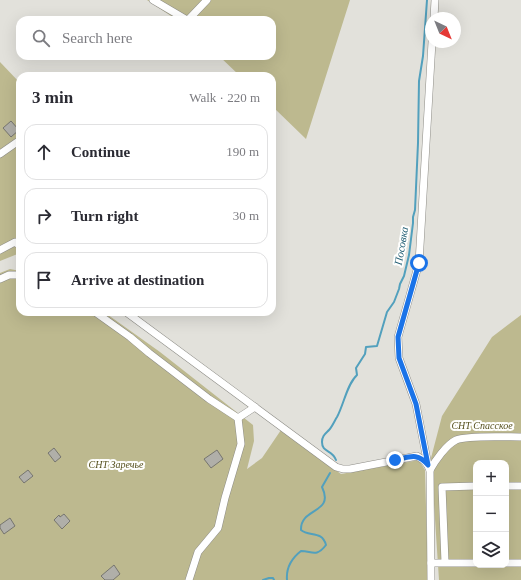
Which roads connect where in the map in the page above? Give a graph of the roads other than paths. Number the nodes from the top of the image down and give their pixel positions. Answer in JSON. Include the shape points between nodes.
{"nodes":[{"id":1,"x":153,"y":0,"type":"edge"},
{"id":2,"x":207,"y":0,"type":"edge"},
{"id":3,"x":435,"y":0,"type":"edge"},
{"id":4,"x":434,"y":12,"type":"edge"},
{"id":5,"x":180,"y":16,"type":"edge"},
{"id":6,"x":191,"y":16,"type":"edge"},
{"id":7,"x":432,"y":48,"type":"edge"},
{"id":8,"x":16,"y":143,"type":"edge"},
{"id":9,"x":0,"y":154,"type":"edge"},
{"id":10,"x":16,"y":243,"type":"edge"},
{"id":11,"x":0,"y":250,"type":"edge"},
{"id":12,"x":16,"y":275,"type":"edge"},
{"id":13,"x":0,"y":279,"type":"edge"},
{"id":14,"x":101,"y":316,"type":"edge"},
{"id":15,"x":131,"y":316,"type":"edge"},
{"id":16,"x":255,"y":407,"type":"junction"},
{"id":17,"x":238,"y":418,"type":"junction"},
{"id":18,"x":521,"y":437,"type":"edge"},
{"id":19,"x":429,"y":468,"type":"junction"},
{"id":20,"x":473,"y":486,"type":"edge"},
{"id":21,"x":509,"y":486,"type":"edge"},
{"id":22,"x":521,"y":486,"type":"edge"},
{"id":23,"x":431,"y":562,"type":"junction"},
{"id":24,"x":445,"y":562,"type":"junction"},
{"id":25,"x":473,"y":563,"type":"edge"},
{"id":26,"x":509,"y":563,"type":"edge"},
{"id":27,"x":521,"y":564,"type":"edge"},
{"id":28,"x":189,"y":580,"type":"edge"},
{"id":29,"x":431,"y":580,"type":"edge"}],
"edges":[{"from":1,"to":5,"type":"street"},
{"from":2,"to":6,"type":"street"},
{"from":3,"to":4,"type":"street"},
{"from":7,"to":19,"type":"street","via":[[419,263],[398,337],[399,358],[416,404]]},
{"from":8,"to":9,"type":"street"},
{"from":10,"to":11,"type":"street"},
{"from":12,"to":13,"type":"street"},
{"from":14,"to":17,"type":"street","via":[[209,399]]},
{"from":15,"to":16,"type":"street"},
{"from":16,"to":17,"type":"street"},
{"from":16,"to":19,"type":"street","via":[[336,467],[350,469],[417,456],[424,460]]},
{"from":17,"to":28,"type":"street","via":[[241,444],[218,528],[198,552]]},
{"from":18,"to":19,"type":"street","via":[[473,437],[456,440]]},
{"from":19,"to":23,"type":"street"},
{"from":20,"to":24,"type":"street","via":[[442,487]]},
{"from":21,"to":22,"type":"street"},
{"from":23,"to":24,"type":"street"},
{"from":23,"to":29,"type":"street"},
{"from":24,"to":25,"type":"street"},
{"from":26,"to":27,"type":"street"}]}
